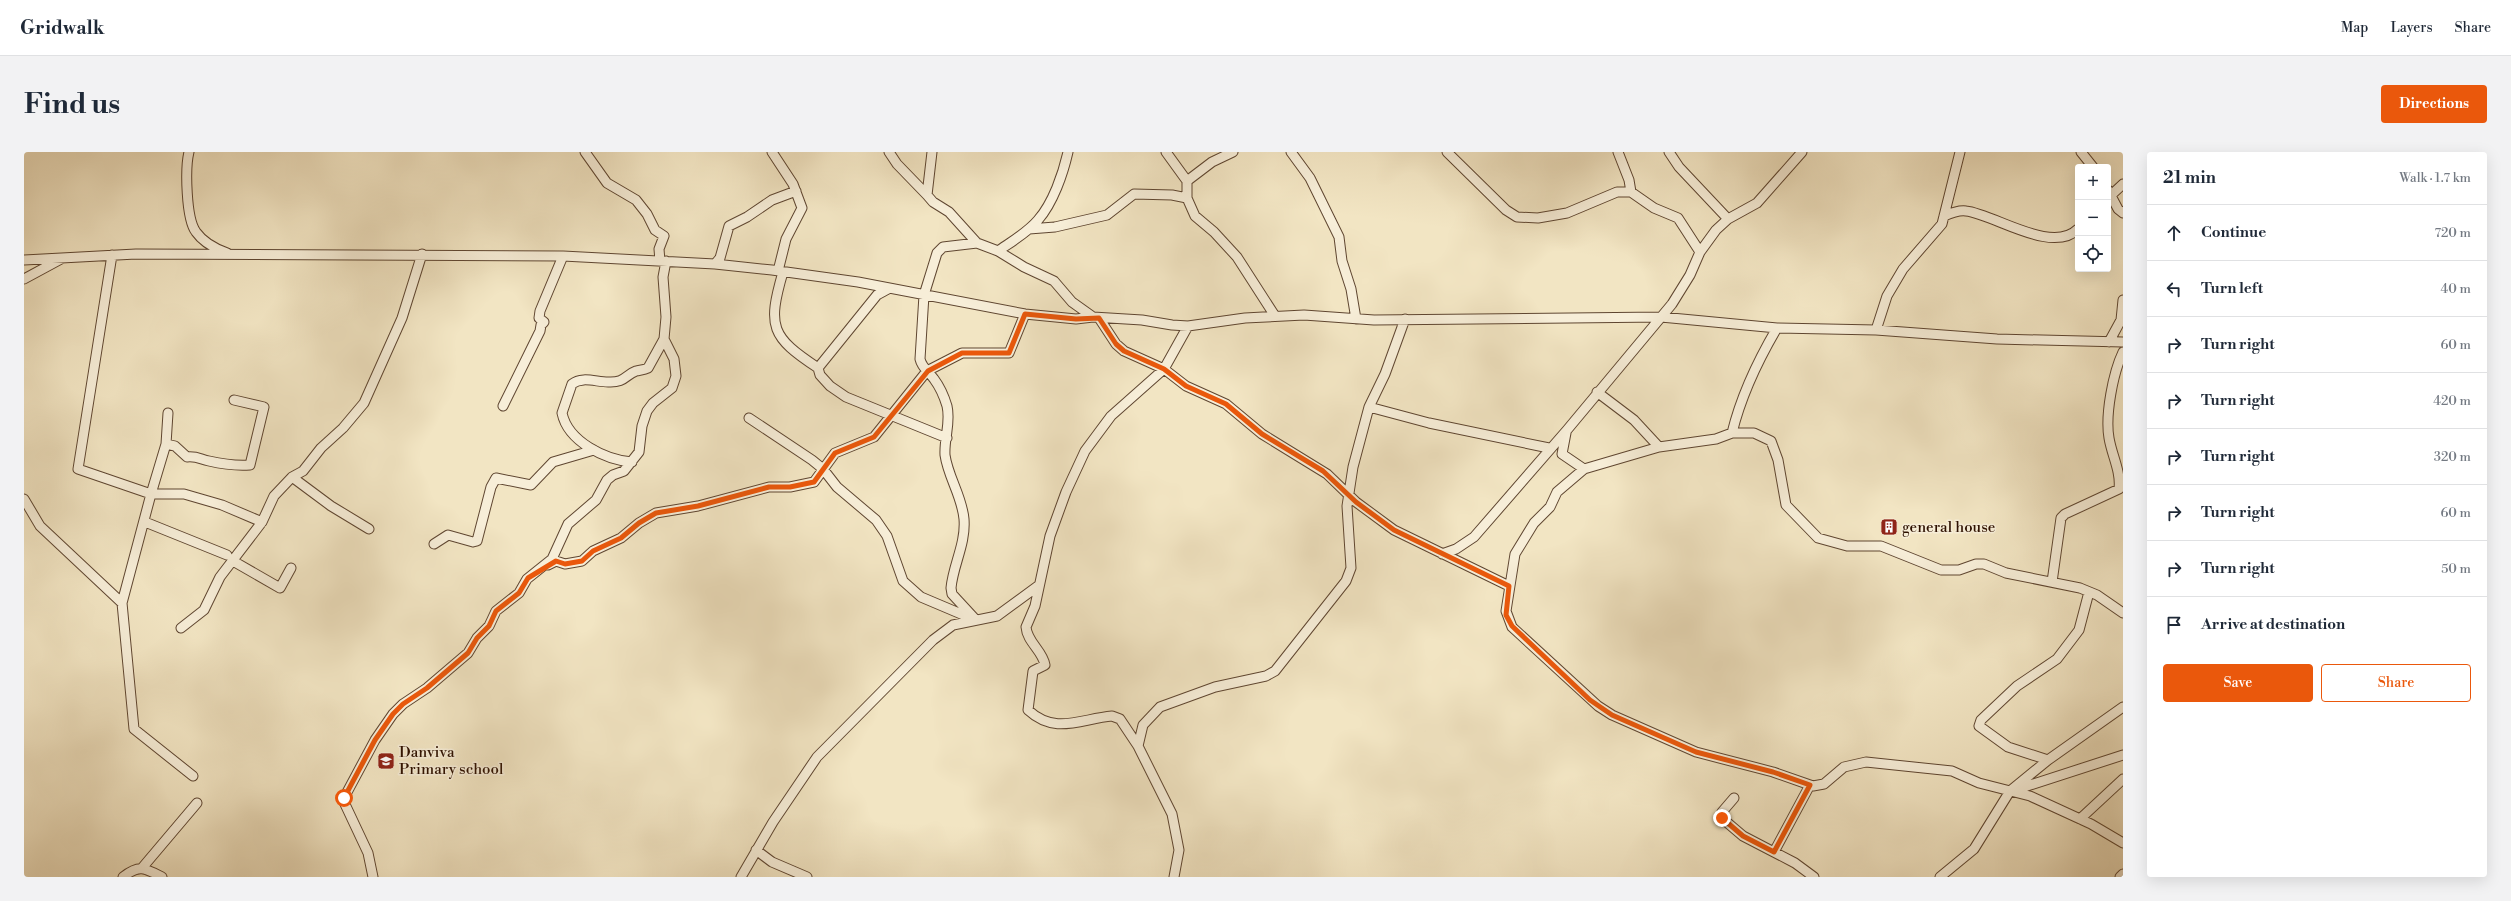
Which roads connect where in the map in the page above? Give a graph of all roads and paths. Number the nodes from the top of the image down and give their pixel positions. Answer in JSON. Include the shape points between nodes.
{"nodes":[{"id":1,"x":189,"y":152,"type":"edge"},
{"id":2,"x":586,"y":152,"type":"edge"},
{"id":3,"x":772,"y":152,"type":"edge"},
{"id":4,"x":889,"y":152,"type":"edge"},
{"id":5,"x":932,"y":152,"type":"edge"},
{"id":6,"x":1068,"y":152,"type":"edge"},
{"id":7,"x":1166,"y":152,"type":"edge"},
{"id":8,"x":1234,"y":152,"type":"edge"},
{"id":9,"x":1291,"y":152,"type":"edge"},
{"id":10,"x":1447,"y":152,"type":"edge"},
{"id":11,"x":1618,"y":152,"type":"edge"},
{"id":12,"x":1669,"y":152,"type":"edge"},
{"id":13,"x":1802,"y":152,"type":"edge"},
{"id":14,"x":1960,"y":152,"type":"edge"},
{"id":15,"x":2081,"y":152,"type":"edge"},
{"id":16,"x":2091,"y":164,"type":"edge"},
{"id":17,"x":1187,"y":180,"type":"junction"},
{"id":18,"x":2123,"y":184,"type":"edge"},
{"id":19,"x":796,"y":192,"type":"junction"},
{"id":20,"x":1631,"y":192,"type":"junction"},
{"id":21,"x":2111,"y":193,"type":"edge"},
{"id":22,"x":927,"y":195,"type":"junction"},
{"id":23,"x":2111,"y":197,"type":"edge"},
{"id":24,"x":1187,"y":198,"type":"junction"},
{"id":25,"x":2122,"y":212,"type":"edge"},
{"id":26,"x":1944,"y":216,"type":"junction"},
{"id":27,"x":1728,"y":219,"type":"junction"},
{"id":28,"x":2123,"y":222,"type":"edge"},
{"id":29,"x":1028,"y":229,"type":"junction"},
{"id":30,"x":2075,"y":232,"type":"edge"},
{"id":31,"x":977,"y":243,"type":"junction"},
{"id":32,"x":998,"y":251,"type":"junction"},
{"id":33,"x":1700,"y":252,"type":"junction"},
{"id":34,"x":232,"y":254,"type":"junction"},
{"id":35,"x":422,"y":254,"type":"junction"},
{"id":36,"x":112,"y":255,"type":"junction"},
{"id":37,"x":563,"y":256,"type":"junction"},
{"id":38,"x":64,"y":258,"type":"junction"},
{"id":39,"x":24,"y":260,"type":"edge"},
{"id":40,"x":663,"y":261,"type":"junction"},
{"id":41,"x":715,"y":264,"type":"junction"},
{"id":42,"x":780,"y":272,"type":"junction"},
{"id":43,"x":24,"y":279,"type":"edge"},
{"id":44,"x":888,"y":289,"type":"junction"},
{"id":45,"x":924,"y":295,"type":"junction"},
{"id":46,"x":2123,"y":300,"type":"edge"},
{"id":47,"x":1025,"y":314,"type":"junction"},
{"id":48,"x":1275,"y":316,"type":"junction"},
{"id":49,"x":1661,"y":317,"type":"junction"},
{"id":50,"x":1096,"y":318,"type":"junction"},
{"id":51,"x":1356,"y":319,"type":"junction"},
{"id":52,"x":1405,"y":319,"type":"junction"},
{"id":53,"x":1188,"y":326,"type":"junction"},
{"id":54,"x":1777,"y":328,"type":"junction"},
{"id":55,"x":1876,"y":330,"type":"junction"},
{"id":56,"x":664,"y":339,"type":"junction"},
{"id":57,"x":2109,"y":342,"type":"junction"},
{"id":58,"x":2123,"y":342,"type":"edge"},
{"id":59,"x":2123,"y":352,"type":"edge"},
{"id":60,"x":818,"y":368,"type":"junction"},
{"id":61,"x":1164,"y":369,"type":"junction"},
{"id":62,"x":928,"y":371,"type":"junction"},
{"id":63,"x":1597,"y":392,"type":"junction"},
{"id":64,"x":234,"y":400,"type":"dead end"},
{"id":65,"x":503,"y":406,"type":"dead end"},
{"id":66,"x":1369,"y":407,"type":"junction"},
{"id":67,"x":168,"y":413,"type":"dead end"},
{"id":68,"x":892,"y":414,"type":"junction"},
{"id":69,"x":749,"y":418,"type":"dead end"},
{"id":70,"x":1567,"y":430,"type":"junction"},
{"id":71,"x":1732,"y":433,"type":"junction"},
{"id":72,"x":947,"y":438,"type":"junction"},
{"id":73,"x":166,"y":444,"type":"junction"},
{"id":74,"x":1659,"y":447,"type":"junction"},
{"id":75,"x":1549,"y":448,"type":"junction"},
{"id":76,"x":594,"y":450,"type":"junction"},
{"id":77,"x":632,"y":462,"type":"junction"},
{"id":78,"x":823,"y":469,"type":"junction"},
{"id":79,"x":1584,"y":469,"type":"junction"},
{"id":80,"x":292,"y":477,"type":"junction"},
{"id":81,"x":151,"y":494,"type":"junction"},
{"id":82,"x":1349,"y":494,"type":"junction"},
{"id":83,"x":24,"y":499,"type":"edge"},
{"id":84,"x":144,"y":522,"type":"junction"},
{"id":85,"x":262,"y":522,"type":"junction"},
{"id":86,"x":369,"y":529,"type":"dead end"},
{"id":87,"x":434,"y":544,"type":"dead end"},
{"id":88,"x":1442,"y":554,"type":"junction"},
{"id":89,"x":230,"y":558,"type":"junction"},
{"id":90,"x":545,"y":567,"type":"junction"},
{"id":91,"x":291,"y":568,"type":"dead end"},
{"id":92,"x":2052,"y":582,"type":"junction"},
{"id":93,"x":1038,"y":586,"type":"junction"},
{"id":94,"x":1509,"y":586,"type":"junction"},
{"id":95,"x":2089,"y":592,"type":"junction"},
{"id":96,"x":122,"y":603,"type":"junction"},
{"id":97,"x":2123,"y":613,"type":"edge"},
{"id":98,"x":976,"y":620,"type":"junction"},
{"id":99,"x":181,"y":628,"type":"dead end"},
{"id":100,"x":2123,"y":707,"type":"edge"},
{"id":101,"x":1138,"y":746,"type":"junction"},
{"id":102,"x":2123,"y":755,"type":"edge"},
{"id":103,"x":2048,"y":760,"type":"junction"},
{"id":104,"x":193,"y":776,"type":"dead end"},
{"id":105,"x":2123,"y":779,"type":"edge"},
{"id":106,"x":1810,"y":785,"type":"junction"},
{"id":107,"x":2010,"y":791,"type":"junction"},
{"id":108,"x":1734,"y":798,"type":"dead end"},
{"id":109,"x":197,"y":803,"type":"dead end"},
{"id":110,"x":2080,"y":819,"type":"junction"},
{"id":111,"x":2123,"y":843,"type":"edge"},
{"id":112,"x":756,"y":850,"type":"junction"},
{"id":113,"x":1774,"y":852,"type":"junction"},
{"id":114,"x":142,"y":868,"type":"junction"},
{"id":115,"x":2123,"y":874,"type":"edge"},
{"id":116,"x":123,"y":877,"type":"edge"},
{"id":117,"x":162,"y":877,"type":"edge"},
{"id":118,"x":373,"y":877,"type":"edge"},
{"id":119,"x":741,"y":877,"type":"edge"},
{"id":120,"x":806,"y":877,"type":"edge"},
{"id":121,"x":1174,"y":877,"type":"edge"},
{"id":122,"x":1814,"y":877,"type":"edge"},
{"id":123,"x":1940,"y":877,"type":"edge"},
{"id":124,"x":2120,"y":877,"type":"edge"}],
"edges":[{"from":1,"to":34,"type":"street","via":[[187,188],[195,231],[217,249]]},
{"from":2,"to":40,"type":"street","via":[[607,183],[636,200],[655,230],[664,236],[659,249]]},
{"from":3,"to":19,"type":"street"},
{"from":4,"to":22,"type":"street"},
{"from":5,"to":22,"type":"street"},
{"from":6,"to":29,"type":"street","via":[[1046,209]]},
{"from":7,"to":17,"type":"street"},
{"from":8,"to":17,"type":"street","via":[[1212,162]]},
{"from":9,"to":51,"type":"street","via":[[1310,178],[1339,237],[1342,262],[1351,289]]},
{"from":10,"to":20,"type":"street","via":[[1506,210],[1517,216],[1531,219],[1548,217],[1571,211],[1617,192]]},
{"from":11,"to":20,"type":"street"},
{"from":12,"to":27,"type":"street","via":[[1679,167]]},
{"from":13,"to":27,"type":"street","via":[[1757,203]]},
{"from":14,"to":26,"type":"street"},
{"from":15,"to":16,"type":"street"},
{"from":17,"to":24,"type":"street"},
{"from":18,"to":21,"type":"street"},
{"from":19,"to":41,"type":"street","via":[[772,200],[729,226],[720,258]]},
{"from":19,"to":42,"type":"street","via":[[802,211],[786,239]]},
{"from":20,"to":33,"type":"street","via":[[1654,208],[1678,218]]},
{"from":22,"to":31,"type":"street","via":[[949,212]]},
{"from":23,"to":25,"type":"street"},
{"from":24,"to":29,"type":"street","via":[[1134,194],[1107,215],[1055,227]]},
{"from":24,"to":48,"type":"street","via":[[1194,216],[1214,232],[1237,257]]},
{"from":25,"to":28,"type":"street"},
{"from":26,"to":30,"type":"street","via":[[1966,211],[2036,236],[2063,236]]},
{"from":26,"to":55,"type":"street","via":[[1942,224],[1903,269],[1887,296]]},
{"from":27,"to":33,"type":"street","via":[[1716,230]]},
{"from":29,"to":32,"type":"street"},
{"from":31,"to":32,"type":"street"},
{"from":31,"to":45,"type":"street","via":[[938,250],[928,275]]},
{"from":32,"to":50,"type":"street","via":[[1054,281],[1072,302]]},
{"from":33,"to":49,"type":"street","via":[[1684,286]]},
{"from":34,"to":35,"type":"street"},
{"from":34,"to":36,"type":"street"},
{"from":35,"to":37,"type":"street"},
{"from":35,"to":80,"type":"street","via":[[402,318],[364,403],[303,471]]},
{"from":36,"to":38,"type":"street"},
{"from":36,"to":81,"type":"street","via":[[78,469]]},
{"from":37,"to":40,"type":"street"},
{"from":37,"to":65,"type":"street","via":[[540,311],[540,318],[544,322]]},
{"from":38,"to":39,"type":"street"},
{"from":38,"to":43,"type":"street"},
{"from":40,"to":41,"type":"street"},
{"from":40,"to":56,"type":"street","via":[[666,312]]},
{"from":41,"to":42,"type":"street"},
{"from":42,"to":44,"type":"street"},
{"from":42,"to":60,"type":"street","via":[[773,324],[790,349]]},
{"from":44,"to":45,"type":"street"},
{"from":44,"to":60,"type":"street","via":[[877,295]]},
{"from":45,"to":47,"type":"street"},
{"from":45,"to":62,"type":"street","via":[[920,359],[922,366]]},
{"from":46,"to":57,"type":"street","via":[[2121,320]]},
{"from":47,"to":50,"type":"street","via":[[1076,319]]},
{"from":47,"to":62,"type":"street","via":[[1009,353],[962,353]]},
{"from":48,"to":51,"type":"street","via":[[1304,315]]},
{"from":48,"to":53,"type":"street"},
{"from":49,"to":52,"type":"street"},
{"from":49,"to":54,"type":"street"},
{"from":49,"to":63,"type":"street"},
{"from":50,"to":53,"type":"street"},
{"from":50,"to":61,"type":"street","via":[[1124,351]]},
{"from":51,"to":52,"type":"street"},
{"from":52,"to":66,"type":"street","via":[[1385,374]]},
{"from":53,"to":61,"type":"street"},
{"from":54,"to":55,"type":"street"},
{"from":54,"to":71,"type":"street","via":[[1758,362],[1737,413]]},
{"from":55,"to":57,"type":"street","via":[[1997,339]]},
{"from":56,"to":76,"type":"street","via":[[647,369],[636,371],[626,379],[616,382],[578,380],[572,384],[563,416],[569,427]]},
{"from":56,"to":77,"type":"street","via":[[674,358],[675,384],[647,411],[642,426],[639,452]]},
{"from":57,"to":58,"type":"street"},
{"from":59,"to":92,"type":"street","via":[[2112,378],[2109,431],[2119,471],[2119,489],[2061,518]]},
{"from":60,"to":68,"type":"street","via":[[820,376],[836,391]]},
{"from":61,"to":82,"type":"street","via":[[1186,386],[1226,404],[1262,434],[1323,471]]},
{"from":61,"to":93,"type":"street","via":[[1111,416],[1085,451],[1050,536]]},
{"from":62,"to":68,"type":"street"},
{"from":62,"to":72,"type":"street","via":[[941,389],[945,400],[950,420]]},
{"from":63,"to":70,"type":"street"},
{"from":63,"to":74,"type":"street","via":[[1634,420]]},
{"from":64,"to":73,"type":"street","via":[[264,407],[250,465],[234,466],[207,461],[198,456],[187,457],[175,446]]},
{"from":66,"to":75,"type":"street","via":[[1429,423]]},
{"from":66,"to":82,"type":"street"},
{"from":67,"to":73,"type":"street"},
{"from":68,"to":72,"type":"street"},
{"from":68,"to":78,"type":"street","via":[[874,437],[835,453]]},
{"from":69,"to":78,"type":"street"},
{"from":70,"to":75,"type":"street"},
{"from":70,"to":79,"type":"street","via":[[1562,454]]},
{"from":71,"to":74,"type":"street","via":[[1716,439]]},
{"from":71,"to":92,"type":"street","via":[[1754,433],[1771,441],[1778,460],[1786,505],[1818,538],[1847,546],[1881,546],[1941,570],[1959,570],[1980,564],[2006,573]]},
{"from":72,"to":98,"type":"street","via":[[946,462],[959,493],[964,524],[964,536],[951,588],[952,594]]},
{"from":73,"to":81,"type":"street"},
{"from":74,"to":79,"type":"street"},
{"from":75,"to":88,"type":"street","via":[[1474,537],[1456,549]]},
{"from":76,"to":77,"type":"street","via":[[613,460]]},
{"from":76,"to":87,"type":"street","via":[[553,462],[531,485],[496,478],[491,487],[476,541],[448,535]]},
{"from":77,"to":90,"type":"street","via":[[624,471],[610,476],[596,500],[568,524],[555,555]]},
{"from":78,"to":90,"type":"street","via":[[814,482],[769,487],[698,506],[656,513],[621,538],[593,551],[582,561],[565,564],[556,561]]},
{"from":78,"to":98,"type":"street","via":[[837,487],[879,524],[886,536],[902,581],[921,597]]},
{"from":79,"to":94,"type":"street","via":[[1557,492],[1550,507],[1534,523],[1515,554]]},
{"from":80,"to":85,"type":"street","via":[[274,496]]},
{"from":80,"to":86,"type":"street","via":[[331,506]]},
{"from":81,"to":84,"type":"street"},
{"from":81,"to":85,"type":"street","via":[[184,494],[222,505]]},
{"from":82,"to":88,"type":"street","via":[[1394,530]]},
{"from":82,"to":101,"type":"street","via":[[1349,575],[1276,671],[1266,676],[1215,687],[1157,709],[1143,725]]},
{"from":83,"to":96,"type":"street","via":[[40,526]]},
{"from":84,"to":89,"type":"street"},
{"from":84,"to":96,"type":"street"},
{"from":85,"to":89,"type":"street"},
{"from":88,"to":94,"type":"street"},
{"from":89,"to":91,"type":"street","via":[[280,588]]},
{"from":89,"to":99,"type":"street","via":[[204,610]]},
{"from":90,"to":118,"type":"street","via":[[528,578],[519,593],[496,611],[489,626],[477,638],[468,653],[393,714],[368,753],[344,800],[368,853]]},
{"from":92,"to":95,"type":"street"},
{"from":93,"to":98,"type":"street","via":[[997,616]]},
{"from":93,"to":101,"type":"street","via":[[1034,609],[1026,627],[1031,643],[1045,665],[1033,671],[1028,710],[1044,722],[1056,724],[1116,717],[1123,722]]},
{"from":94,"to":106,"type":"street","via":[[1506,615],[1512,626],[1598,706],[1612,715],[1696,752],[1773,772]]},
{"from":95,"to":97,"type":"street"},
{"from":95,"to":103,"type":"street","via":[[2079,630],[2057,659],[2017,686],[1978,724],[1979,728],[2008,747]]},
{"from":96,"to":104,"type":"street","via":[[134,729]]},
{"from":98,"to":112,"type":"street","via":[[953,626],[933,640],[838,734],[813,763]]},
{"from":100,"to":103,"type":"street"},
{"from":101,"to":121,"type":"street","via":[[1173,818],[1179,850]]},
{"from":102,"to":107,"type":"street"},
{"from":103,"to":107,"type":"street"},
{"from":105,"to":110,"type":"street"},
{"from":106,"to":107,"type":"street","via":[[1824,784],[1844,767],[1866,762],[1933,767]]},
{"from":106,"to":113,"type":"street"},
{"from":107,"to":110,"type":"street","via":[[2030,796]]},
{"from":107,"to":123,"type":"street","via":[[1974,849]]},
{"from":108,"to":113,"type":"street","via":[[1722,812],[1723,819],[1743,836]]},
{"from":109,"to":114,"type":"street"},
{"from":110,"to":111,"type":"street"},
{"from":112,"to":119,"type":"street"},
{"from":112,"to":120,"type":"street","via":[[772,862]]},
{"from":113,"to":122,"type":"street"},
{"from":114,"to":116,"type":"street","via":[[136,868]]},
{"from":114,"to":117,"type":"street"},
{"from":115,"to":124,"type":"street"}]}
